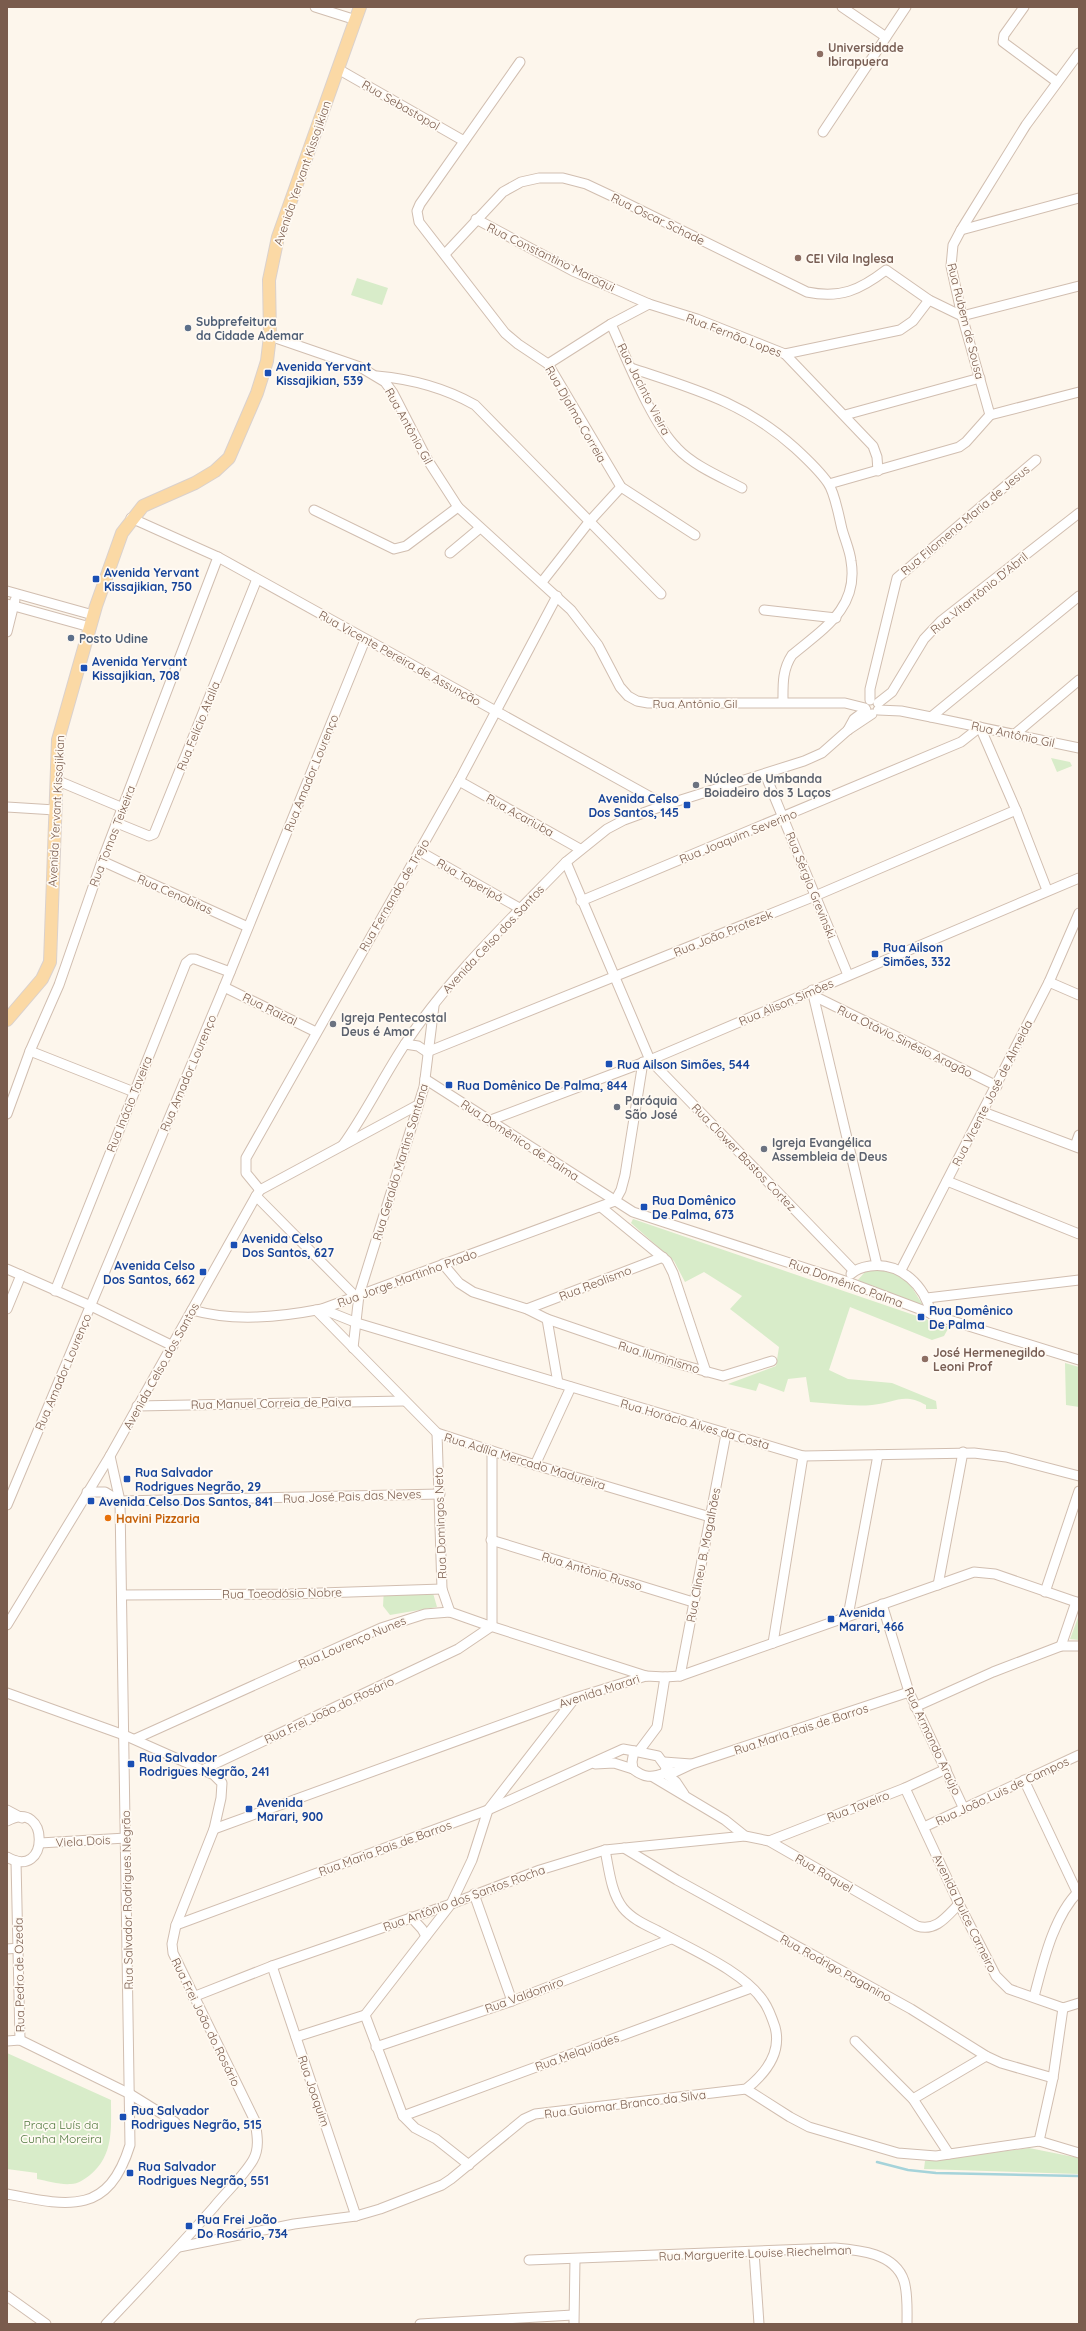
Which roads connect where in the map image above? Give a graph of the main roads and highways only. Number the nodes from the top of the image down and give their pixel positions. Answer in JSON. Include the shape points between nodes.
{"nodes":[{"id":1,"x":360,"y":7,"type":"edge"},
{"id":2,"x":7,"y":1020,"type":"edge"}],
"edges":[{"from":1,"to":2,"type":"main road","name":"Avenida Yervant Kissajikian","via":[[278,237],[269,280],[270,336],[267,361],[257,393],[229,458],[215,471],[142,506],[122,533],[112,558],[60,726],[50,962],[42,979]]}]}
